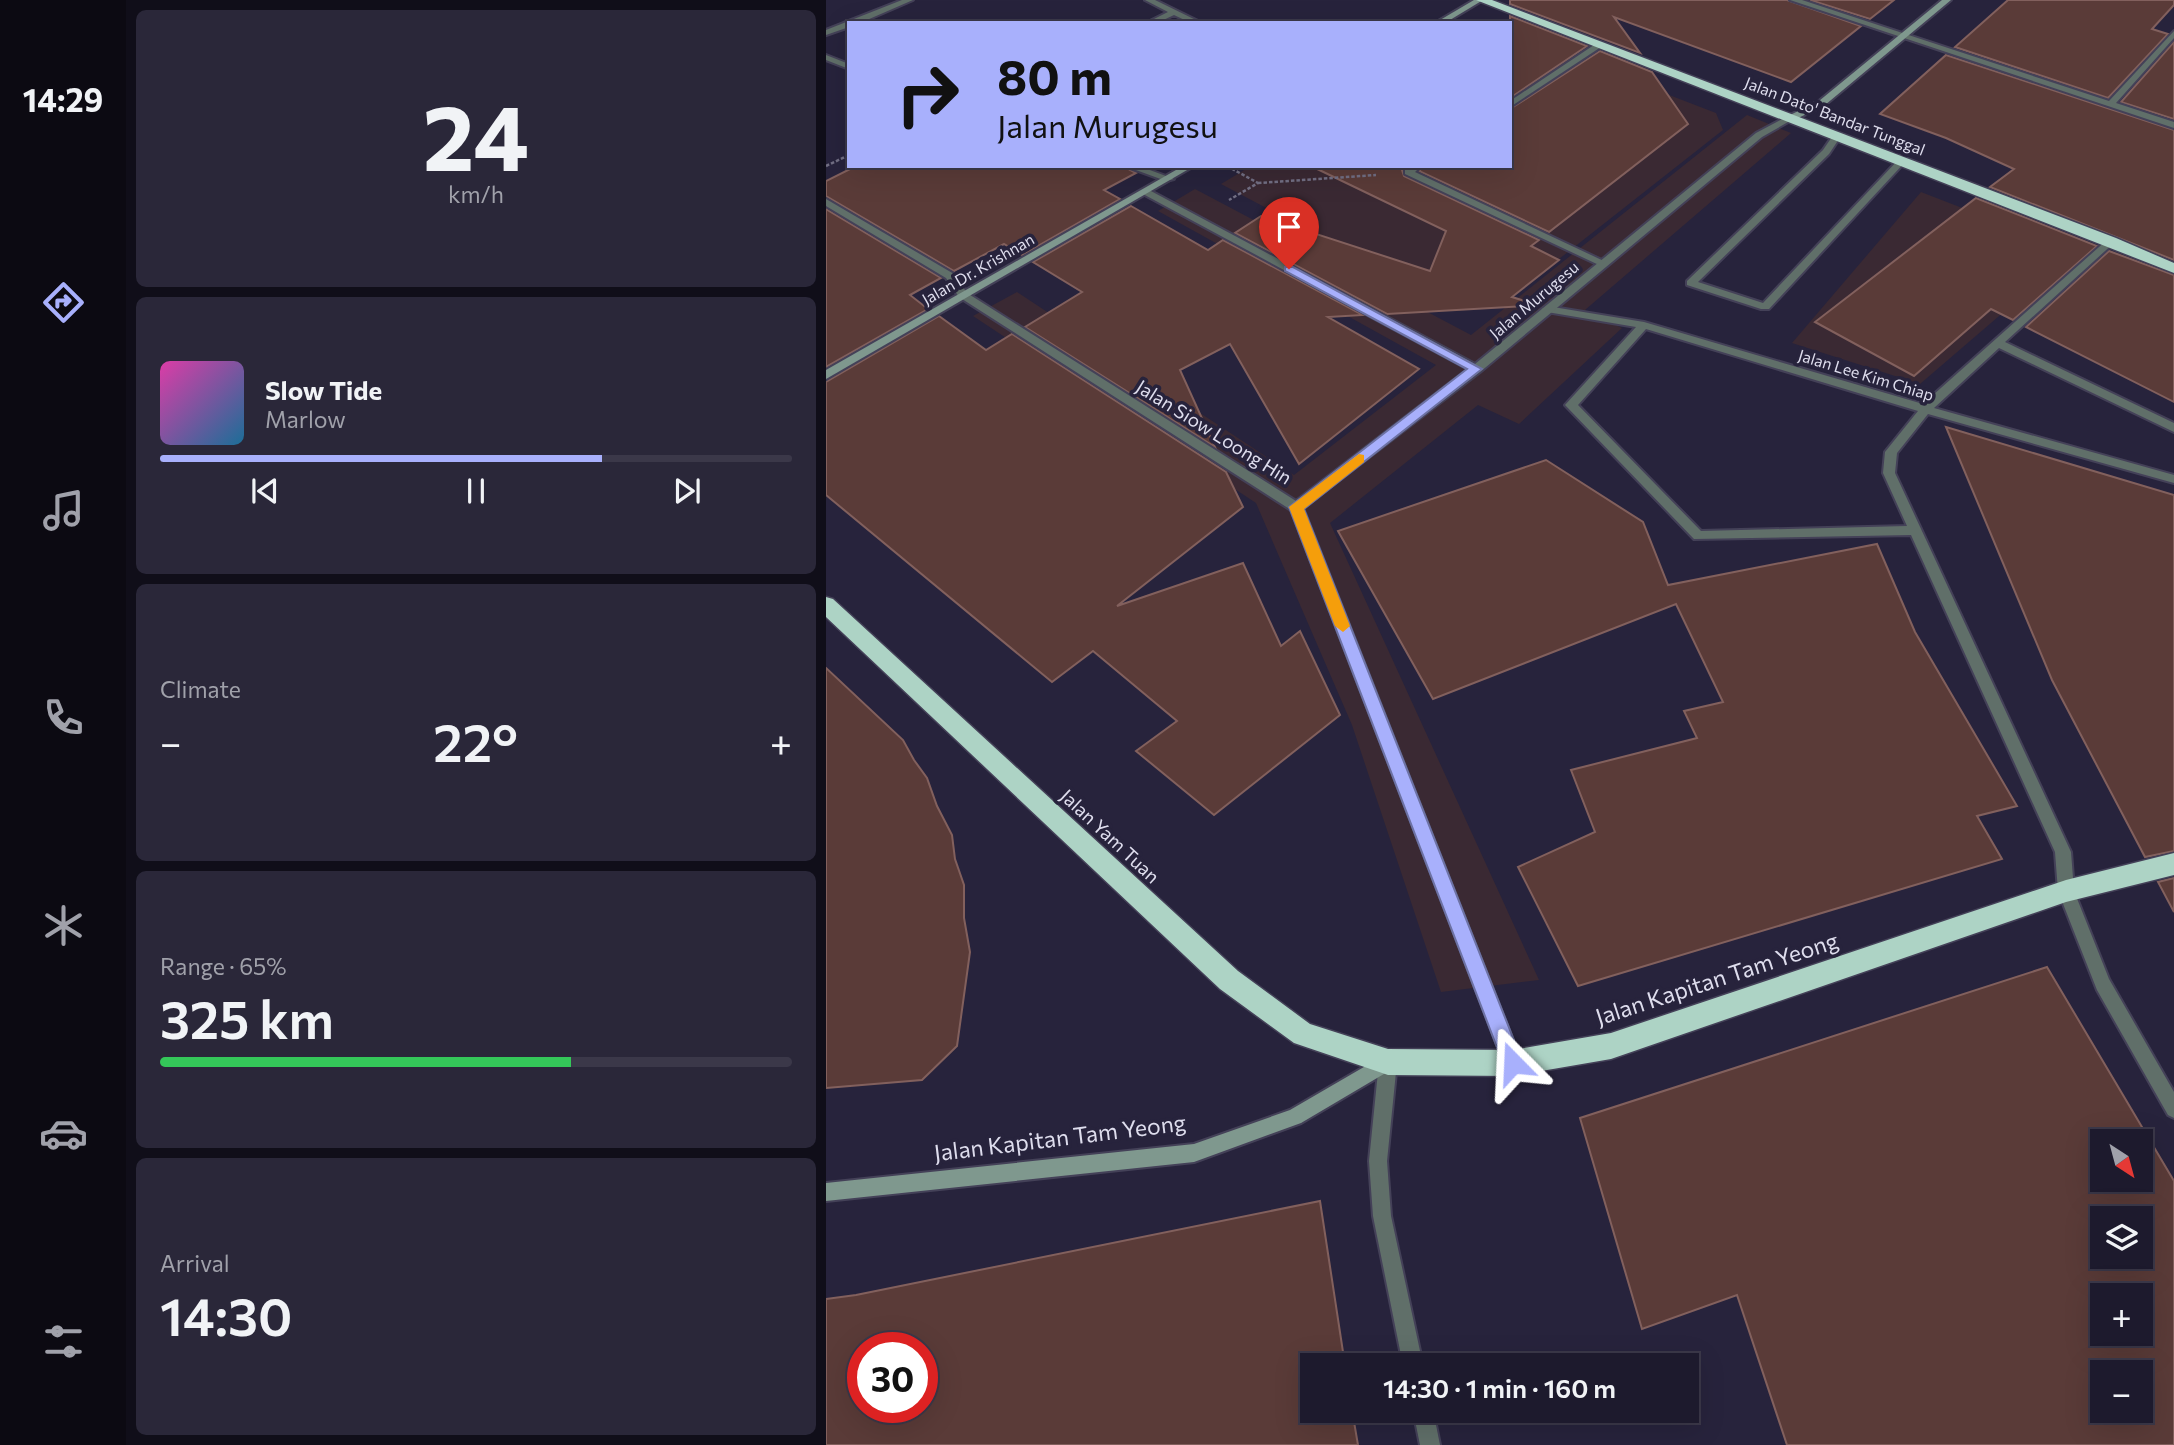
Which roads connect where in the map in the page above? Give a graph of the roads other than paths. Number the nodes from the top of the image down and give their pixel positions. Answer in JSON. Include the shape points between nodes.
{"nodes":[{"id":1,"x":909,"y":0,"type":"edge"},
{"id":2,"x":1149,"y":0,"type":"edge"},
{"id":3,"x":1480,"y":0,"type":"edge"},
{"id":4,"x":1794,"y":0,"type":"edge"},
{"id":5,"x":1947,"y":0,"type":"edge"},
{"id":6,"x":1174,"y":12,"type":"junction"},
{"id":7,"x":858,"y":21,"type":"edge"},
{"id":8,"x":1154,"y":21,"type":"edge"},
{"id":9,"x":1194,"y":21,"type":"edge"},
{"id":10,"x":1443,"y":21,"type":"edge"},
{"id":11,"x":847,"y":25,"type":"edge"},
{"id":12,"x":826,"y":33,"type":"edge"},
{"id":13,"x":2174,"y":33,"type":"edge"},
{"id":14,"x":1903,"y":36,"type":"junction"},
{"id":15,"x":1600,"y":45,"type":"junction"},
{"id":16,"x":826,"y":57,"type":"edge"},
{"id":17,"x":847,"y":66,"type":"edge"},
{"id":18,"x":1512,"y":104,"type":"edge"},
{"id":19,"x":2111,"y":104,"type":"junction"},
{"id":20,"x":1791,"y":118,"type":"junction"},
{"id":21,"x":2174,"y":125,"type":"edge"},
{"id":22,"x":1837,"y":136,"type":"junction"},
{"id":23,"x":1902,"y":161,"type":"junction"},
{"id":24,"x":1135,"y":168,"type":"edge"},
{"id":25,"x":1188,"y":168,"type":"edge"},
{"id":26,"x":1413,"y":169,"type":"edge"},
{"id":27,"x":1169,"y":179,"type":"junction"},
{"id":28,"x":1146,"y":192,"type":"junction"},
{"id":29,"x":826,"y":202,"type":"edge"},
{"id":30,"x":2111,"y":241,"type":"junction"},
{"id":31,"x":1603,"y":263,"type":"junction"},
{"id":32,"x":2174,"y":268,"type":"edge"},
{"id":33,"x":963,"y":295,"type":"junction"},
{"id":34,"x":1547,"y":309,"type":"junction"},
{"id":35,"x":1644,"y":325,"type":"junction"},
{"id":36,"x":1998,"y":343,"type":"junction"},
{"id":37,"x":1476,"y":369,"type":"junction"},
{"id":38,"x":826,"y":375,"type":"edge"},
{"id":39,"x":1926,"y":409,"type":"junction"},
{"id":40,"x":2174,"y":428,"type":"edge"},
{"id":41,"x":2174,"y":479,"type":"edge"},
{"id":42,"x":1296,"y":507,"type":"junction"},
{"id":43,"x":1914,"y":530,"type":"junction"},
{"id":44,"x":826,"y":604,"type":"edge"},
{"id":45,"x":2174,"y":864,"type":"edge"},
{"id":46,"x":2066,"y":891,"type":"junction"},
{"id":47,"x":1388,"y":1062,"type":"junction"},
{"id":48,"x":1513,"y":1063,"type":"junction"},
{"id":49,"x":2174,"y":1109,"type":"edge"},
{"id":50,"x":826,"y":1192,"type":"edge"},
{"id":51,"x":1411,"y":1353,"type":"edge"},
{"id":52,"x":1426,"y":1423,"type":"edge"},
{"id":53,"x":1430,"y":1445,"type":"edge"}],
"edges":[{"from":1,"to":7,"type":"street"},
{"from":2,"to":6,"type":"street"},
{"from":3,"to":10,"type":"street"},
{"from":3,"to":15,"type":"highway","name":"Jalan Dato' Bandar Tunggal"},
{"from":4,"to":14,"type":"street"},
{"from":5,"to":14,"type":"street"},
{"from":6,"to":8,"type":"street"},
{"from":6,"to":9,"type":"street"},
{"from":11,"to":12,"type":"street"},
{"from":13,"to":19,"type":"street"},
{"from":14,"to":19,"type":"street"},
{"from":14,"to":20,"type":"street","via":[[1822,103]]},
{"from":15,"to":18,"type":"street"},
{"from":15,"to":20,"type":"highway","name":"Jalan Dato' Bandar Tunggal"},
{"from":16,"to":17,"type":"street"},
{"from":19,"to":21,"type":"street"},
{"from":20,"to":22,"type":"highway","name":"Jalan Dato' Bandar Tunggal"},
{"from":20,"to":31,"type":"street","name":"Jalan Murugesu","via":[[1759,135]]},
{"from":22,"to":23,"type":"highway","name":"Jalan Dato' Bandar Tunggal"},
{"from":22,"to":23,"type":"street","via":[[1826,152],[1691,282],[1765,307]]},
{"from":23,"to":30,"type":"highway","name":"Jalan Dato' Bandar Tunggal"},
{"from":24,"to":27,"type":"street"},
{"from":25,"to":27,"type":"street","name":"Jalan Dr. Krishnan"},
{"from":26,"to":31,"type":"street"},
{"from":27,"to":28,"type":"street","name":"Jalan Dr. Krishnan"},
{"from":28,"to":33,"type":"street","name":"Jalan Dr. Krishnan"},
{"from":28,"to":37,"type":"street"},
{"from":29,"to":33,"type":"street","name":"Jalan Siow Loong Hin","via":[[950,276]]},
{"from":30,"to":32,"type":"highway","name":"Jalan Dato' Bandar Tunggal"},
{"from":30,"to":36,"type":"street"},
{"from":31,"to":34,"type":"street","name":"Jalan Murugesu"},
{"from":33,"to":38,"type":"street","name":"Jalan Dr. Krishnan"},
{"from":33,"to":42,"type":"street","name":"Jalan Siow Loong Hin"},
{"from":34,"to":35,"type":"street","name":"Jalan Lee Kim Chiap"},
{"from":34,"to":37,"type":"street","name":"Jalan Murugesu"},
{"from":35,"to":39,"type":"street","name":"Jalan Lee Kim Chiap"},
{"from":35,"to":43,"type":"street","via":[[1572,405],[1698,536]]},
{"from":36,"to":39,"type":"street"},
{"from":36,"to":40,"type":"street"},
{"from":37,"to":42,"type":"street","name":"Jalan Murugesu"},
{"from":39,"to":41,"type":"street","name":"Jalan Lee Kim Chiap"},
{"from":39,"to":43,"type":"street","via":[[1891,452],[1889,473]]},
{"from":42,"to":48,"type":"street","name":"Jalan Siow Loong Hin"},
{"from":43,"to":46,"type":"street","via":[[2063,852]]},
{"from":44,"to":47,"type":"highway","name":"Jalan Yam Tuan","via":[[1229,980],[1303,1034]]},
{"from":45,"to":46,"type":"highway","name":"Jalan Kapitan Tam Yeong"},
{"from":46,"to":48,"type":"highway","name":"Jalan Kapitan Tam Yeong","via":[[1611,1046]]},
{"from":46,"to":49,"type":"street","via":[[2103,984]]},
{"from":47,"to":48,"type":"highway","name":"Jalan Kapitan Tam Yeong"},
{"from":47,"to":50,"type":"street","name":"Jalan Kapitan Tam Yeong","via":[[1295,1117],[1194,1153]]},
{"from":47,"to":51,"type":"street","via":[[1378,1161],[1382,1216]]},
{"from":52,"to":53,"type":"street"}]}
